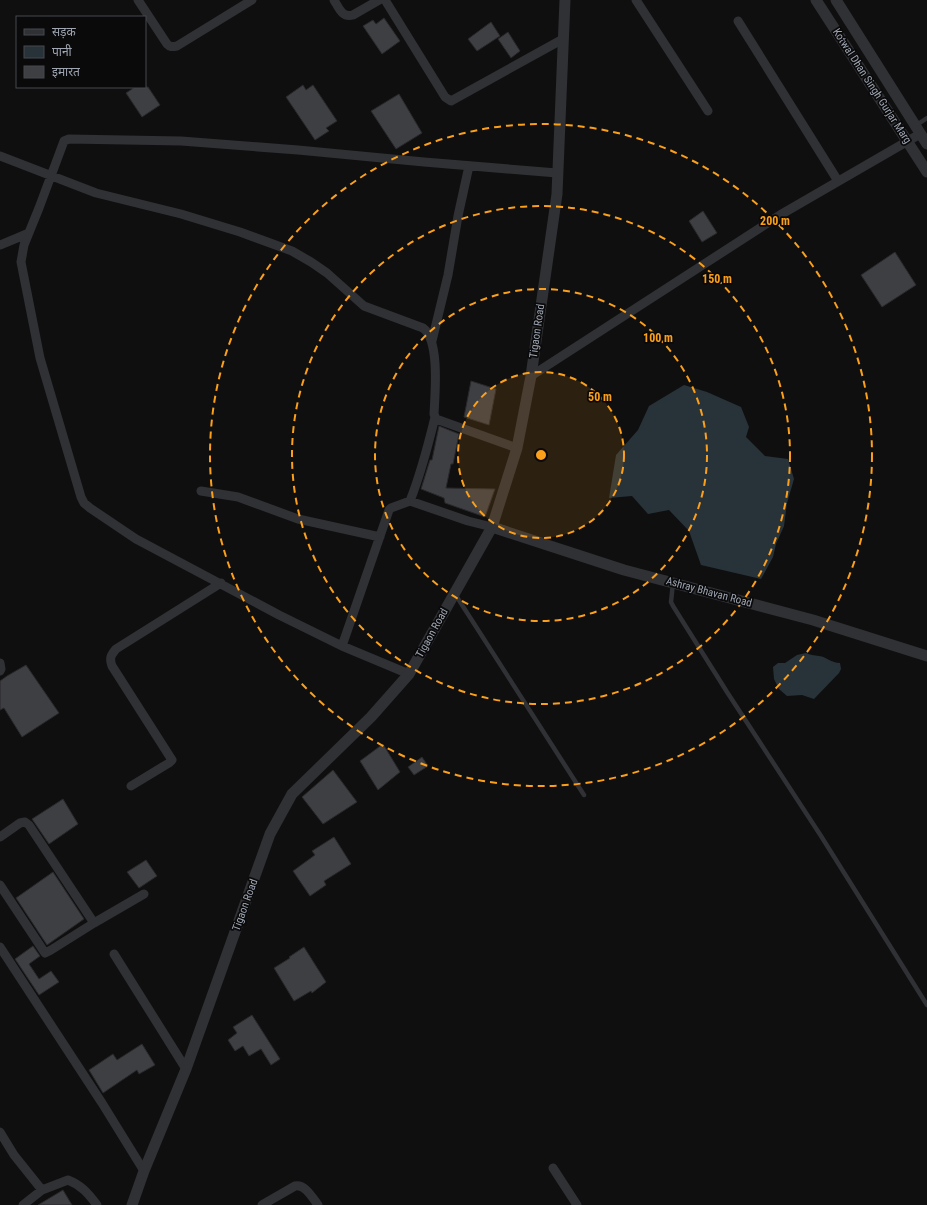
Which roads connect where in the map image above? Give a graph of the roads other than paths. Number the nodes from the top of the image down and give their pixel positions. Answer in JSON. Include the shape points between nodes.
{"nodes":[{"id":1,"x":138,"y":0,"type":"edge"},
{"id":2,"x":252,"y":0,"type":"edge"},
{"id":3,"x":334,"y":0,"type":"edge"},
{"id":4,"x":379,"y":0,"type":"edge"},
{"id":5,"x":385,"y":0,"type":"edge"},
{"id":6,"x":564,"y":0,"type":"edge"},
{"id":7,"x":636,"y":0,"type":"edge"},
{"id":8,"x":816,"y":0,"type":"edge"},
{"id":9,"x":836,"y":0,"type":"edge"},
{"id":10,"x":738,"y":21,"type":"dead end"},
{"id":11,"x":563,"y":39,"type":"junction"},
{"id":12,"x":708,"y":110,"type":"dead end"},
{"id":13,"x":927,"y":118,"type":"edge"},
{"id":14,"x":918,"y":130,"type":"junction"},
{"id":15,"x":907,"y":141,"type":"junction"},
{"id":16,"x":927,"y":144,"type":"edge"},
{"id":17,"x":0,"y":156,"type":"edge"},
{"id":18,"x":469,"y":166,"type":"junction"},
{"id":19,"x":927,"y":172,"type":"edge"},
{"id":20,"x":557,"y":173,"type":"junction"},
{"id":21,"x":50,"y":176,"type":"junction"},
{"id":22,"x":838,"y":181,"type":"junction"},
{"id":23,"x":29,"y":233,"type":"junction"},
{"id":24,"x":0,"y":245,"type":"edge"},
{"id":25,"x":432,"y":340,"type":"junction"},
{"id":26,"x":531,"y":376,"type":"junction"},
{"id":27,"x":435,"y":417,"type":"junction"},
{"id":28,"x":517,"y":448,"type":"junction"},
{"id":29,"x":201,"y":491,"type":"dead end"},
{"id":30,"x":410,"y":501,"type":"junction"},
{"id":31,"x":492,"y":527,"type":"junction"},
{"id":32,"x":380,"y":537,"type":"junction"},
{"id":33,"x":221,"y":583,"type":"junction"},
{"id":34,"x":673,"y":583,"type":"junction"},
{"id":35,"x":454,"y":592,"type":"junction"},
{"id":36,"x":342,"y":646,"type":"junction"},
{"id":37,"x":927,"y":656,"type":"edge"},
{"id":38,"x":0,"y":663,"type":"edge"},
{"id":39,"x":0,"y":671,"type":"edge"},
{"id":40,"x":409,"y":674,"type":"junction"},
{"id":41,"x":131,"y":786,"type":"dead end"},
{"id":42,"x":584,"y":795,"type":"dead end"},
{"id":43,"x":0,"y":837,"type":"edge"},
{"id":44,"x":0,"y":885,"type":"edge"},
{"id":45,"x":144,"y":894,"type":"dead end"},
{"id":46,"x":94,"y":923,"type":"junction"},
{"id":47,"x":0,"y":947,"type":"edge"},
{"id":48,"x":114,"y":954,"type":"dead end"},
{"id":49,"x":927,"y":1005,"type":"edge"},
{"id":50,"x":186,"y":1069,"type":"junction"},
{"id":51,"x":0,"y":1132,"type":"edge"},
{"id":52,"x":553,"y":1168,"type":"dead end"},
{"id":53,"x":144,"y":1171,"type":"junction"},
{"id":54,"x":42,"y":1190,"type":"junction"},
{"id":55,"x":23,"y":1205,"type":"edge"},
{"id":56,"x":97,"y":1205,"type":"edge"},
{"id":57,"x":132,"y":1205,"type":"edge"},
{"id":58,"x":262,"y":1205,"type":"edge"},
{"id":59,"x":318,"y":1205,"type":"edge"},
{"id":60,"x":577,"y":1205,"type":"edge"}],
"edges":[{"from":1,"to":2,"type":"street","via":[[166,44],[173,47]]},
{"from":3,"to":4,"type":"street","via":[[342,13],[349,16]]},
{"from":5,"to":11,"type":"street","via":[[445,97],[451,101]]},
{"from":6,"to":11,"type":"street","name":"Tigaon Road"},
{"from":7,"to":12,"type":"street"},
{"from":8,"to":15,"type":"street","name":"Kotwal Dhan Singh Gurjar Marg"},
{"from":9,"to":14,"type":"street","name":"Kotwal Dhan Singh Gurjar Marg"},
{"from":10,"to":22,"type":"street"},
{"from":11,"to":20,"type":"street","name":"Tigaon Road"},
{"from":13,"to":14,"type":"lane"},
{"from":14,"to":15,"type":"street"},
{"from":14,"to":16,"type":"street","name":"Kotwal Dhan Singh Gurjar Marg"},
{"from":15,"to":19,"type":"street","name":"Kotwal Dhan Singh Gurjar Marg"},
{"from":15,"to":22,"type":"street"},
{"from":17,"to":21,"type":"street"},
{"from":18,"to":20,"type":"street"},
{"from":18,"to":21,"type":"street","via":[[298,150],[74,138],[64,141]]},
{"from":18,"to":25,"type":"street","via":[[448,275]]},
{"from":20,"to":26,"type":"street","name":"Tigaon Road"},
{"from":21,"to":23,"type":"street"},
{"from":21,"to":25,"type":"street","via":[[96,194],[181,214],[292,251],[327,273],[364,306],[423,328]]},
{"from":22,"to":26,"type":"street","via":[[780,215]]},
{"from":23,"to":24,"type":"street"},
{"from":23,"to":33,"type":"street","via":[[21,253],[21,262],[31,315],[40,358],[84,503],[136,539]]},
{"from":25,"to":27,"type":"street","via":[[435,365]]},
{"from":26,"to":28,"type":"street","name":"Tigaon Road"},
{"from":27,"to":28,"type":"street"},
{"from":27,"to":30,"type":"street"},
{"from":28,"to":31,"type":"street","name":"Tigaon Road"},
{"from":29,"to":32,"type":"street","via":[[238,497],[298,519]]},
{"from":30,"to":31,"type":"street"},
{"from":30,"to":32,"type":"street","via":[[389,510]]},
{"from":31,"to":34,"type":"street","name":"Ashray Bhavan Road","via":[[624,570]]},
{"from":31,"to":35,"type":"street","name":"Tigaon Road"},
{"from":32,"to":36,"type":"street"},
{"from":33,"to":36,"type":"street"},
{"from":33,"to":41,"type":"street","via":[[111,654],[112,666],[172,760]]},
{"from":34,"to":37,"type":"street","name":"Ashray Bhavan Road","via":[[813,620]]},
{"from":34,"to":49,"type":"lane","via":[[673,606]]},
{"from":35,"to":40,"type":"street","name":"Tigaon Road"},
{"from":35,"to":42,"type":"lane"},
{"from":36,"to":40,"type":"street"},
{"from":38,"to":39,"type":"street"},
{"from":40,"to":50,"type":"street","name":"Tigaon Road","via":[[371,717],[292,794],[270,834]]},
{"from":43,"to":46,"type":"street","via":[[20,823],[25,822],[29,825]]},
{"from":44,"to":46,"type":"street","via":[[45,953]]},
{"from":45,"to":46,"type":"street"},
{"from":47,"to":53,"type":"street"},
{"from":48,"to":50,"type":"street"},
{"from":50,"to":53,"type":"street","name":"Tigaon Road"},
{"from":51,"to":54,"type":"street","via":[[14,1155]]},
{"from":52,"to":60,"type":"street"},
{"from":53,"to":57,"type":"street","name":"Tigaon Road"},
{"from":54,"to":55,"type":"street"},
{"from":54,"to":56,"type":"street","via":[[68,1180],[78,1184]]},
{"from":58,"to":59,"type":"street","via":[[299,1185],[303,1186]]}]}
